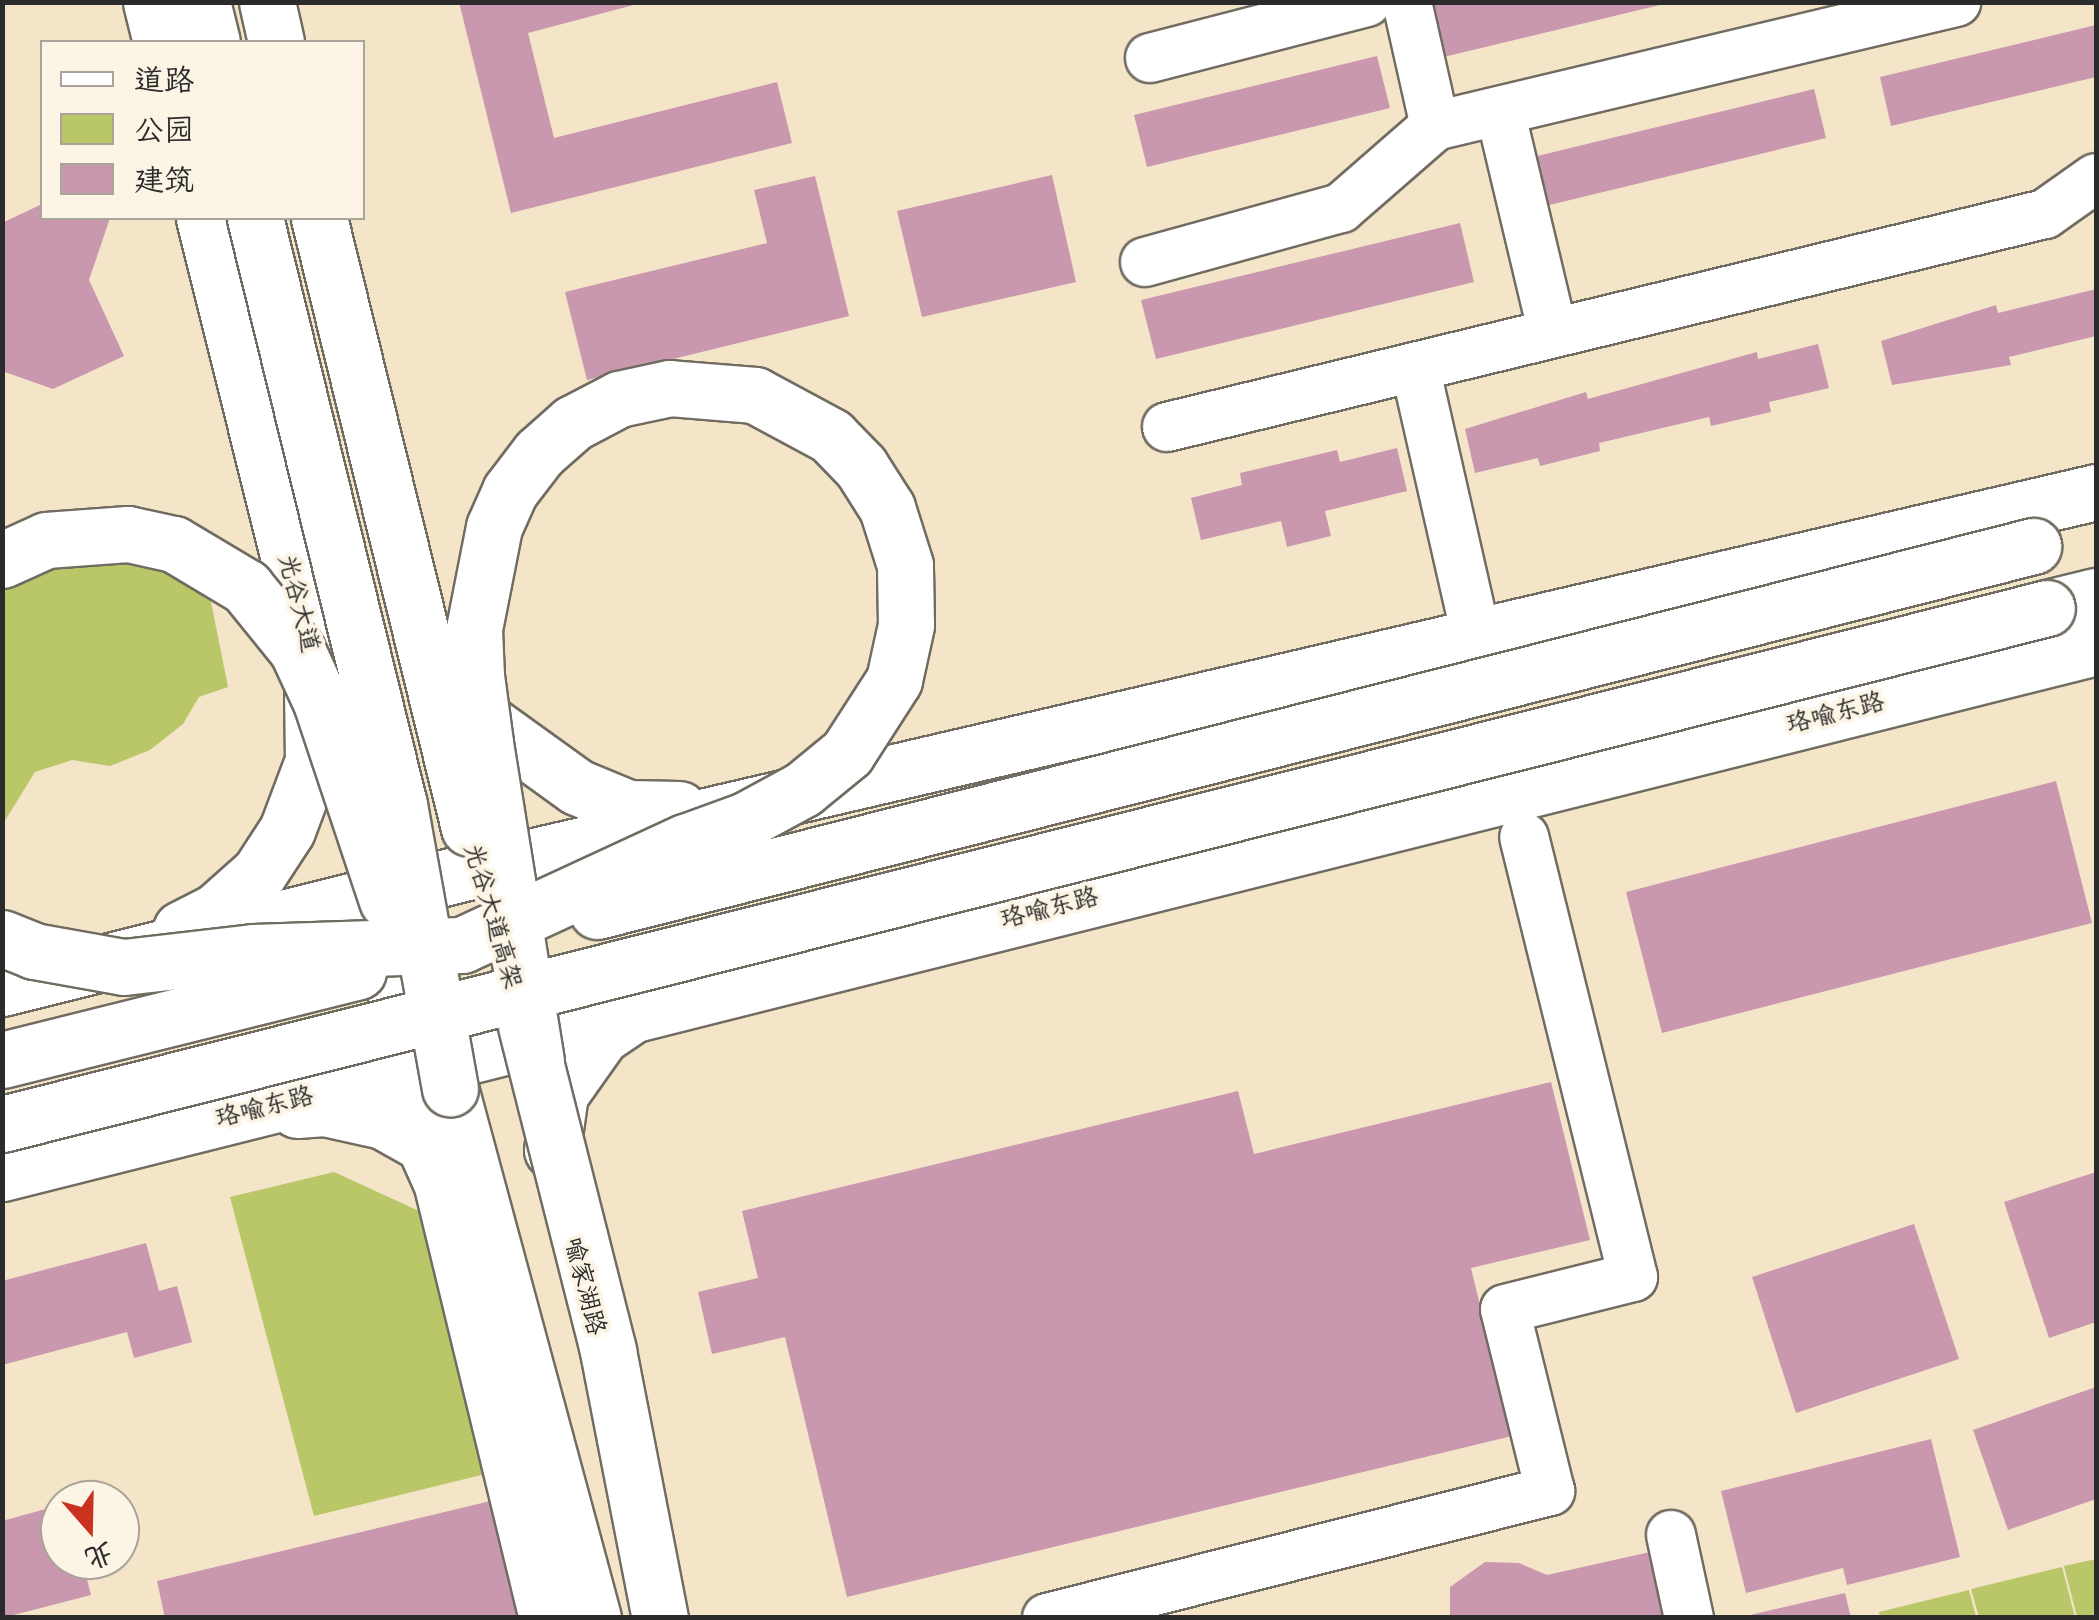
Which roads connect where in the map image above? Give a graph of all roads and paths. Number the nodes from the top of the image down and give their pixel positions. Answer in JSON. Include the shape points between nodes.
{"nodes":[{"id":1,"x":151,"y":2,"type":"edge"},
{"id":2,"x":202,"y":2,"type":"edge"},
{"id":3,"x":266,"y":2,"type":"edge"},
{"id":4,"x":277,"y":2,"type":"edge"},
{"id":5,"x":306,"y":2,"type":"edge"},
{"id":6,"x":1367,"y":2,"type":"edge"},
{"id":7,"x":1406,"y":2,"type":"edge"},
{"id":8,"x":1956,"y":2,"type":"edge"},
{"id":9,"x":160,"y":40,"type":"edge"},
{"id":10,"x":212,"y":40,"type":"edge"},
{"id":11,"x":276,"y":40,"type":"edge"},
{"id":12,"x":286,"y":40,"type":"edge"},
{"id":13,"x":310,"y":40,"type":"edge"},
{"id":14,"x":1150,"y":58,"type":"dead end"},
{"id":15,"x":1500,"y":111,"type":"junction"},
{"id":16,"x":1436,"y":126,"type":"junction"},
{"id":17,"x":2096,"y":178,"type":"edge"},
{"id":18,"x":204,"y":220,"type":"edge"},
{"id":19,"x":255,"y":220,"type":"edge"},
{"id":20,"x":329,"y":235,"type":"edge"},
{"id":21,"x":1145,"y":262,"type":"dead end"},
{"id":22,"x":1553,"y":334,"type":"junction"},
{"id":23,"x":1415,"y":367,"type":"junction"},
{"id":24,"x":1167,"y":427,"type":"dead end"},
{"id":25,"x":2096,"y":492,"type":"edge"},
{"id":26,"x":2096,"y":527,"type":"edge"},
{"id":27,"x":2,"y":560,"type":"edge"},
{"id":28,"x":2072,"y":602,"type":"edge"},
{"id":29,"x":426,"y":621,"type":"junction"},
{"id":30,"x":1476,"y":636,"type":"junction"},
{"id":31,"x":311,"y":646,"type":"junction"},
{"id":32,"x":2096,"y":647,"type":"edge"},
{"id":33,"x":732,"y":810,"type":"junction"},
{"id":34,"x":1524,"y":837,"type":"dead end"},
{"id":35,"x":483,"y":868,"type":"junction"},
{"id":36,"x":372,"y":896,"type":"junction"},
{"id":37,"x":2,"y":938,"type":"edge"},
{"id":38,"x":483,"y":950,"type":"junction"},
{"id":39,"x":129,"y":956,"type":"junction"},
{"id":40,"x":2,"y":988,"type":"edge"},
{"id":41,"x":640,"y":1009,"type":"junction"},
{"id":42,"x":530,"y":1050,"type":"junction"},
{"id":43,"x":2,"y":1060,"type":"edge"},
{"id":44,"x":431,"y":1078,"type":"junction"},
{"id":45,"x":224,"y":1116,"type":"junction"},
{"id":46,"x":2,"y":1124,"type":"edge"},
{"id":47,"x":552,"y":1150,"type":"junction"},
{"id":48,"x":2,"y":1173,"type":"edge"},
{"id":49,"x":440,"y":1180,"type":"junction"},
{"id":50,"x":1672,"y":1535,"type":"dead end"},
{"id":51,"x":547,"y":1618,"type":"edge"},
{"id":52,"x":593,"y":1618,"type":"edge"},
{"id":53,"x":664,"y":1618,"type":"edge"},
{"id":54,"x":1046,"y":1618,"type":"edge"},
{"id":55,"x":1689,"y":1618,"type":"edge"}],
"edges":[{"from":1,"to":9,"type":"main road"},
{"from":2,"to":10,"type":"main road"},
{"from":3,"to":11,"type":"main road"},
{"from":4,"to":12,"type":"main road"},
{"from":5,"to":13,"type":"main road"},
{"from":6,"to":14,"type":"street"},
{"from":7,"to":16,"type":"street"},
{"from":8,"to":15,"type":"street"},
{"from":15,"to":16,"type":"street"},
{"from":15,"to":22,"type":"street"},
{"from":16,"to":21,"type":"street","via":[[1340,208]]},
{"from":17,"to":22,"type":"street","via":[[2045,214]]},
{"from":18,"to":31,"type":"main road","name":"光谷大道"},
{"from":19,"to":44,"type":"main road","bridge":true,"via":[[399,805]]},
{"from":20,"to":29,"type":"main road"},
{"from":20,"to":42,"type":"main road","name":"光谷大道高架","bridge":true,"via":[[448,752]]},
{"from":22,"to":23,"type":"street"},
{"from":23,"to":24,"type":"street"},
{"from":23,"to":30,"type":"street"},
{"from":25,"to":30,"type":"main road"},
{"from":26,"to":38,"type":"main road","bridge":true},
{"from":27,"to":44,"type":"main road","bridge":true,"via":[[85,532],[143,538],[216,565],[271,614],[296,650],[341,748]]},
{"from":28,"to":46,"type":"main road","bridge":true},
{"from":29,"to":33,"type":"main road","via":[[473,712],[534,760],[628,808]]},
{"from":29,"to":35,"type":"main road","name":"喻家湖路"},
{"from":30,"to":33,"type":"main road"},
{"from":31,"to":36,"type":"main road","name":"光谷大道"},
{"from":31,"to":39,"type":"main road","via":[[313,762],[287,830],[260,873],[215,912]]},
{"from":32,"to":41,"type":"main road","name":"珞喻东路"},
{"from":33,"to":35,"type":"main road"},
{"from":34,"to":54,"type":"street","via":[[1634,1277],[1505,1309],[1550,1492]]},
{"from":35,"to":36,"type":"main road"},
{"from":35,"to":38,"type":"main road","name":"喻家湖路"},
{"from":36,"to":39,"type":"main road"},
{"from":36,"to":44,"type":"main road","name":"光谷大道","via":[[394,988]]},
{"from":37,"to":38,"type":"main road","bridge":true,"via":[[34,951],[124,967],[253,952]]},
{"from":38,"to":42,"type":"main road","name":"喻家湖路"},
{"from":38,"to":42,"type":"main road","bridge":true,"via":[[513,922],[530,914],[548,906],[634,866],[685,842],[746,820],[803,789],[847,753],[874,718],[894,680],[906,625],[905,565],[887,508],[831,436],[755,395],[670,388],[619,399],[573,423],[538,452],[510,491],[484,559],[475,660],[485,743],[512,912],[515,930],[518,949]]},
{"from":38,"to":43,"type":"main road","bridge":true},
{"from":39,"to":40,"type":"main road"},
{"from":41,"to":42,"type":"main road","name":"珞喻东路"},
{"from":41,"to":47,"type":"main road","via":[[578,1063],[560,1094]]},
{"from":42,"to":44,"type":"main road","name":"珞喻东路"},
{"from":42,"to":47,"type":"main road","name":"喻家湖路"},
{"from":42,"to":53,"type":"main road","name":"光谷大道高架","bridge":true,"via":[[608,1351]]},
{"from":44,"to":45,"type":"main road","name":"珞喻东路"},
{"from":44,"to":49,"type":"main road"},
{"from":44,"to":52,"type":"main road"},
{"from":45,"to":48,"type":"main road","name":"珞喻东路"},
{"from":45,"to":49,"type":"main road","via":[[324,1108],[382,1121],[424,1144]]},
{"from":47,"to":53,"type":"main road","name":"喻家湖路"},
{"from":49,"to":51,"type":"main road"},
{"from":50,"to":55,"type":"street"}]}
